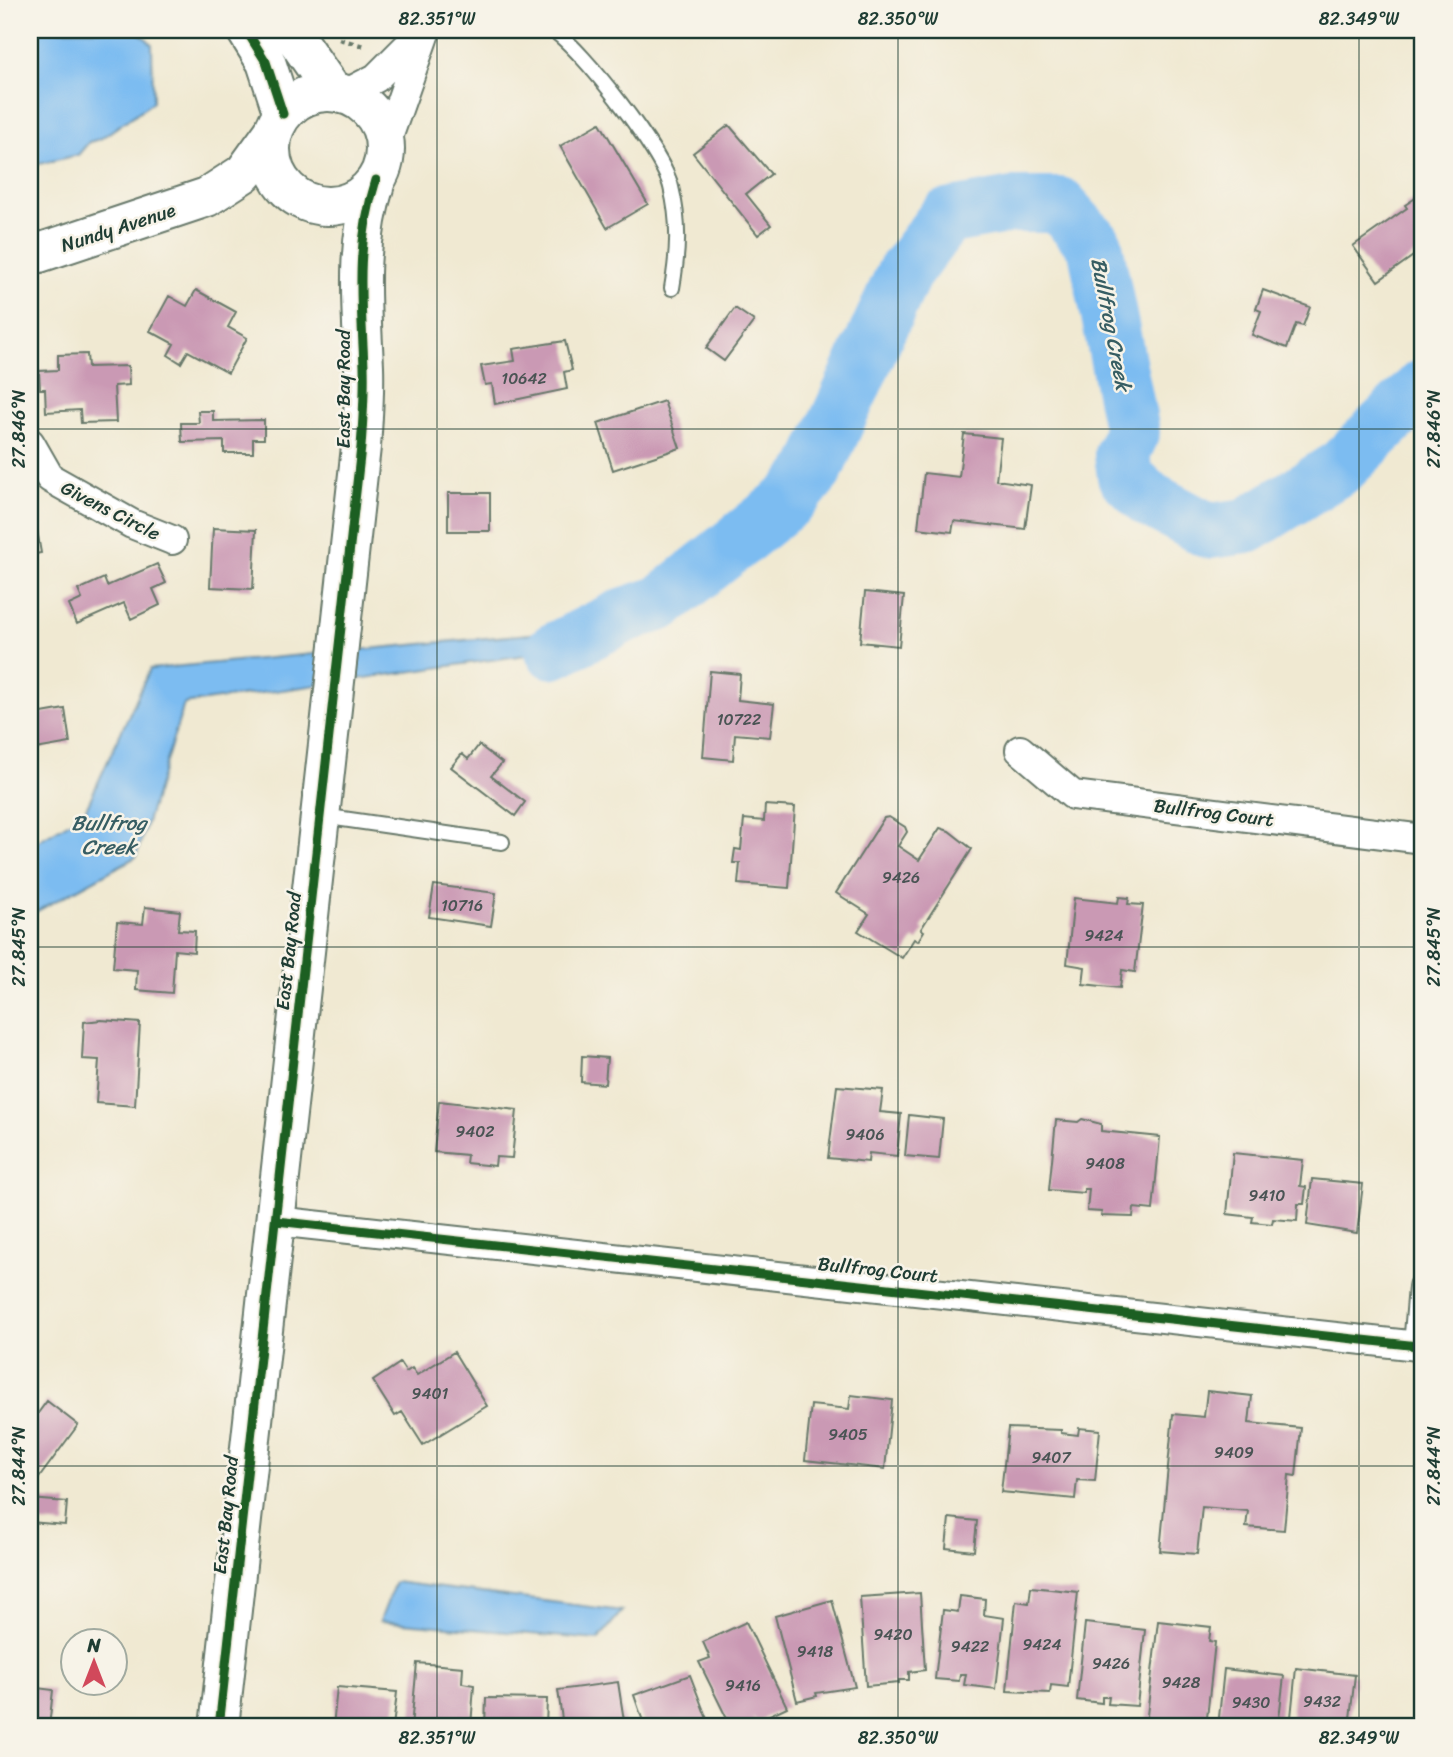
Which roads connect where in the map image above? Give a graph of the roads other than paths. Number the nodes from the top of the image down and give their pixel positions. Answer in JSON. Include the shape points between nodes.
{"nodes":[{"id":1,"x":246,"y":30,"type":"edge"},
{"id":2,"x":290,"y":30,"type":"edge"},
{"id":3,"x":425,"y":30,"type":"edge"},
{"id":4,"x":554,"y":30,"type":"edge"},
{"id":5,"x":339,"y":93,"type":"junction"},
{"id":6,"x":278,"y":124,"type":"junction"},
{"id":7,"x":381,"y":163,"type":"junction"},
{"id":8,"x":207,"y":197,"type":"junction"},
{"id":9,"x":300,"y":198,"type":"junction"},
{"id":10,"x":30,"y":256,"type":"edge"},
{"id":11,"x":672,"y":288,"type":"dead end"},
{"id":12,"x":359,"y":300,"type":"junction"},
{"id":13,"x":30,"y":443,"type":"edge"},
{"id":14,"x":172,"y":540,"type":"dead end"},
{"id":15,"x":1020,"y":750,"type":"dead end"},
{"id":16,"x":321,"y":816,"type":"junction"},
{"id":17,"x":1423,"y":839,"type":"edge"},
{"id":18,"x":502,"y":842,"type":"dead end"},
{"id":19,"x":276,"y":1221,"type":"junction"},
{"id":20,"x":1423,"y":1287,"type":"edge"},
{"id":21,"x":219,"y":1727,"type":"edge"}],
"edges":[{"from":1,"to":6,"type":"street","via":[[267,62]]},
{"from":2,"to":5,"type":"street"},
{"from":3,"to":5,"type":"street","name":"East Bay Road","via":[[376,78]]},
{"from":3,"to":7,"type":"street","name":"East Bay Road"},
{"from":4,"to":11,"type":"lane","via":[[594,70],[639,130],[670,184],[678,225]]},
{"from":5,"to":6,"type":"street","via":[[307,96]]},
{"from":5,"to":7,"type":"street","via":[[360,102],[382,129]]},
{"from":6,"to":8,"type":"street","name":"Nundy Avenue","via":[[244,173]]},
{"from":6,"to":9,"type":"street","via":[[274,169]]},
{"from":7,"to":9,"type":"street","via":[[364,194],[349,202],[331,205]]},
{"from":7,"to":12,"type":"street","name":"East Bay Road","via":[[365,221]]},
{"from":8,"to":9,"type":"street","name":"Nundy Avenue","via":[[257,191]]},
{"from":8,"to":10,"type":"street","name":"Nundy Avenue"},
{"from":9,"to":12,"type":"street","name":"East Bay Road","via":[[335,238]]},
{"from":12,"to":16,"type":"street","name":"East Bay Road","via":[[364,394]]},
{"from":13,"to":14,"type":"street","name":"Givens Circle","via":[[50,478],[132,524]]},
{"from":15,"to":17,"type":"street","name":"Bullfrog Court","via":[[1073,795]]},
{"from":16,"to":18,"type":"lane"},
{"from":16,"to":19,"type":"street","name":"East Bay Road"},
{"from":19,"to":20,"type":"street","name":"Bullfrog Court","via":[[1418,1346]]},
{"from":19,"to":21,"type":"street","name":"East Bay Road"}]}
